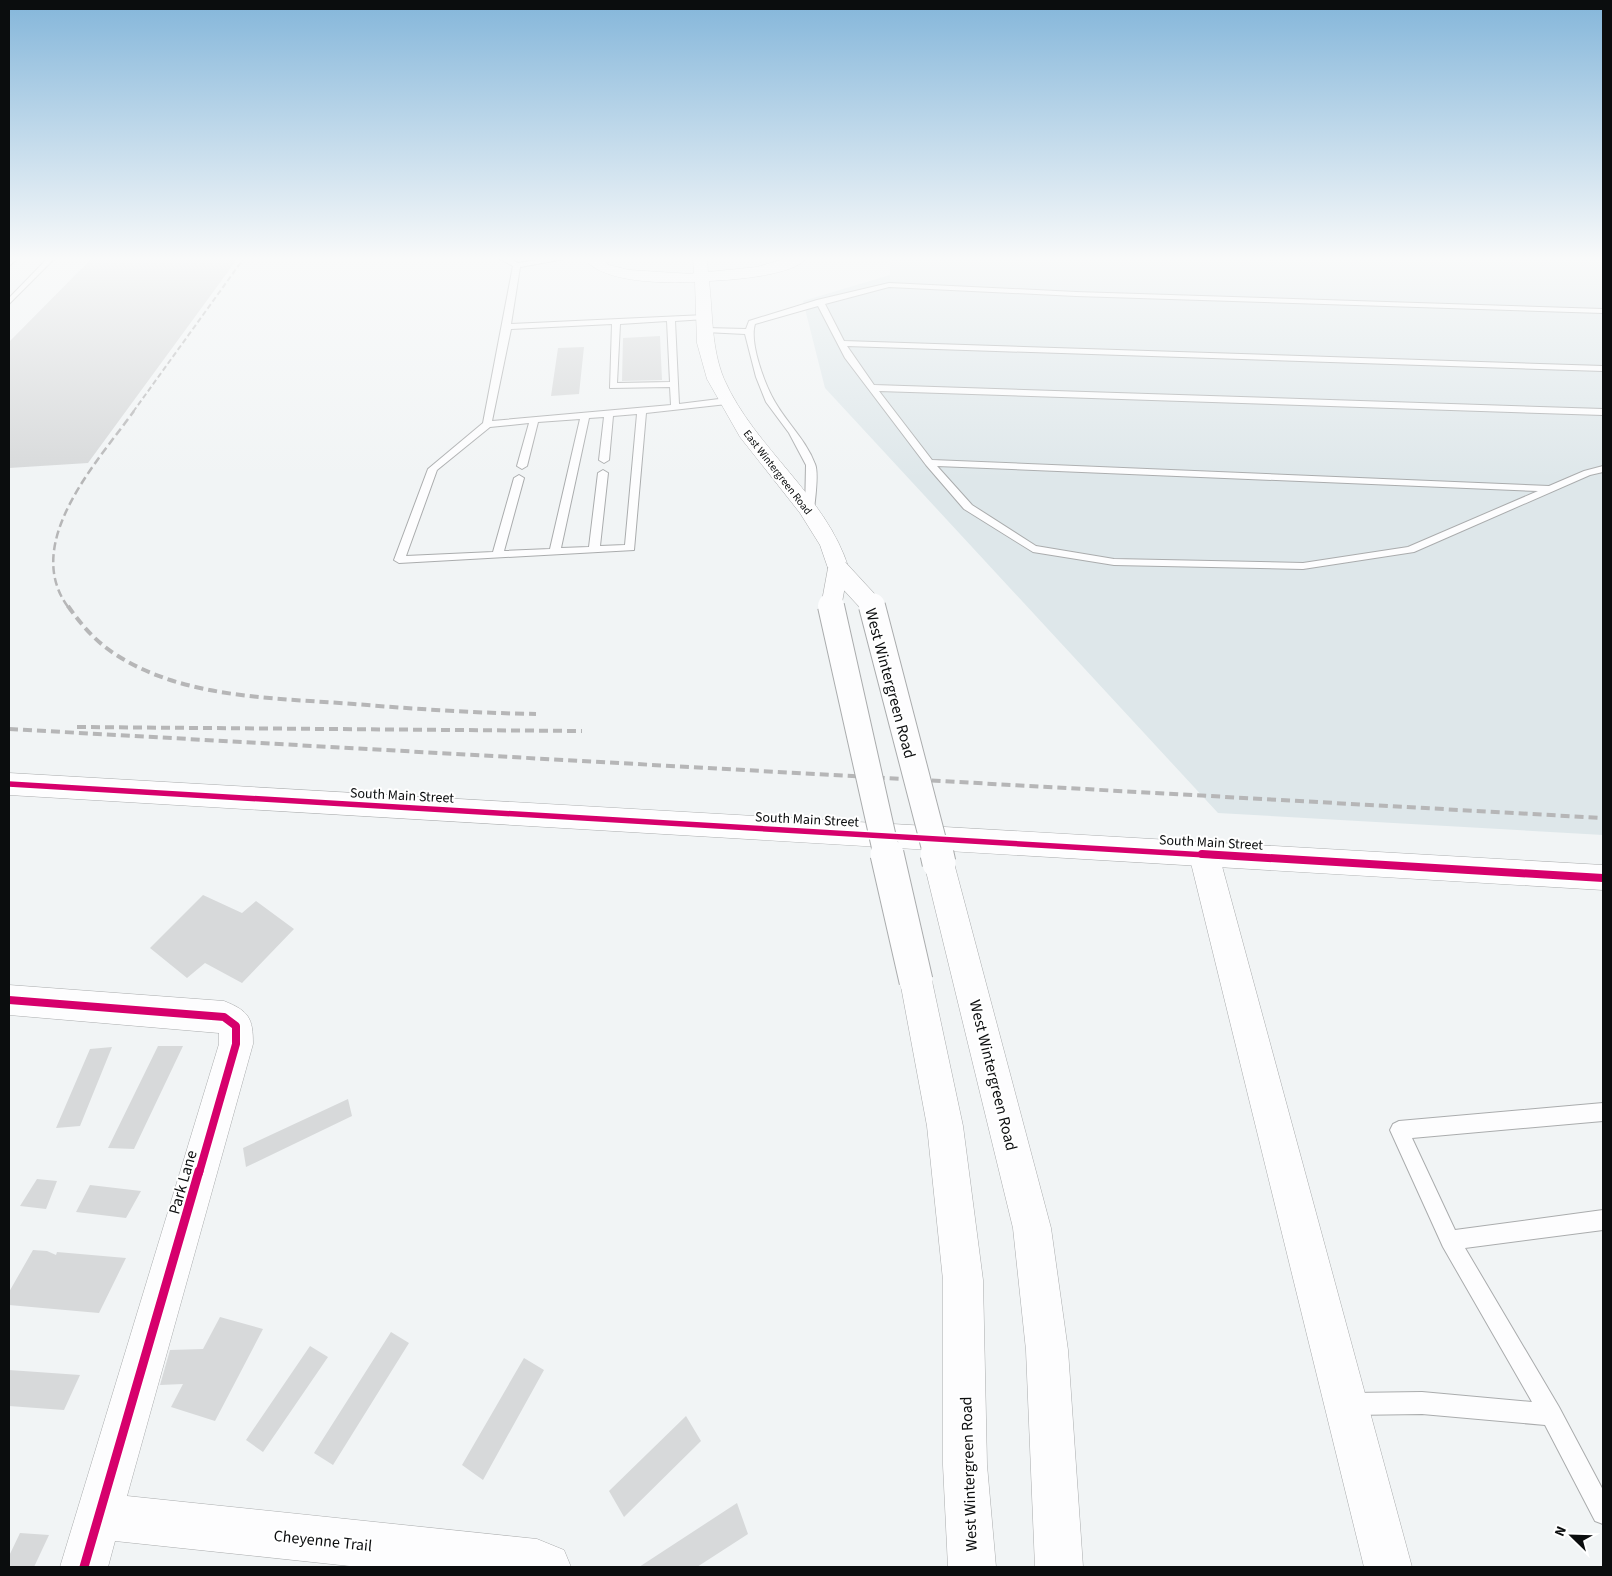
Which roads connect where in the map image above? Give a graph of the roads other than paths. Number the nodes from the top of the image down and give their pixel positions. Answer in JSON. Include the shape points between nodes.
{"nodes":[{"id":1,"x":506,"y":332,"type":"edge"},
{"id":2,"x":616,"y":332,"type":"edge"},
{"id":3,"x":672,"y":332,"type":"edge"},
{"id":4,"x":705,"y":332,"type":"edge"},
{"id":5,"x":749,"y":332,"type":"edge"},
{"id":6,"x":836,"y":332,"type":"edge"},
{"id":7,"x":842,"y":343,"type":"junction"},
{"id":8,"x":1603,"y":368,"type":"edge"},
{"id":9,"x":674,"y":384,"type":"junction"},
{"id":10,"x":872,"y":388,"type":"junction"},
{"id":11,"x":727,"y":400,"type":"junction"},
{"id":12,"x":675,"y":406,"type":"junction"},
{"id":13,"x":642,"y":411,"type":"junction"},
{"id":14,"x":1603,"y":412,"type":"edge"},
{"id":15,"x":609,"y":414,"type":"junction"},
{"id":16,"x":585,"y":416,"type":"junction"},
{"id":17,"x":534,"y":421,"type":"junction"},
{"id":18,"x":487,"y":424,"type":"junction"},
{"id":19,"x":604,"y":460,"type":"dead end"},
{"id":20,"x":929,"y":463,"type":"junction"},
{"id":21,"x":522,"y":466,"type":"dead end"},
{"id":22,"x":1603,"y":469,"type":"edge"},
{"id":23,"x":603,"y":473,"type":"dead end"},
{"id":24,"x":520,"y":478,"type":"dead end"},
{"id":25,"x":1551,"y":488,"type":"junction"},
{"id":26,"x":809,"y":510,"type":"junction"},
{"id":27,"x":594,"y":550,"type":"junction"},
{"id":28,"x":555,"y":551,"type":"junction"},
{"id":29,"x":498,"y":554,"type":"junction"},
{"id":30,"x":835,"y":557,"type":"junction"},
{"id":31,"x":9,"y":784,"type":"edge"},
{"id":32,"x":1204,"y":855,"type":"junction"},
{"id":33,"x":1603,"y":878,"type":"edge"},
{"id":34,"x":9,"y":1000,"type":"edge"},
{"id":35,"x":1603,"y":1112,"type":"edge"},
{"id":36,"x":1603,"y":1220,"type":"edge"},
{"id":37,"x":1450,"y":1240,"type":"junction"},
{"id":38,"x":1346,"y":1404,"type":"junction"},
{"id":39,"x":1551,"y":1415,"type":"junction"},
{"id":40,"x":1603,"y":1513,"type":"edge"},
{"id":41,"x":98,"y":1516,"type":"junction"},
{"id":42,"x":84,"y":1567,"type":"edge"},
{"id":43,"x":546,"y":1567,"type":"edge"},
{"id":44,"x":972,"y":1567,"type":"edge"},
{"id":45,"x":1059,"y":1567,"type":"edge"},
{"id":46,"x":1388,"y":1567,"type":"edge"}],
"edges":[{"from":1,"to":18,"type":"lane"},
{"from":2,"to":9,"type":"lane","via":[[613,386]]},
{"from":3,"to":9,"type":"lane"},
{"from":4,"to":11,"type":"main road","name":"East Wintergreen Road","via":[[713,370]]},
{"from":5,"to":26,"type":"lane","via":[[770,402],[811,465]]},
{"from":6,"to":7,"type":"lane"},
{"from":7,"to":8,"type":"lane"},
{"from":7,"to":10,"type":"lane"},
{"from":9,"to":12,"type":"lane"},
{"from":10,"to":14,"type":"lane"},
{"from":10,"to":20,"type":"lane"},
{"from":11,"to":12,"type":"lane"},
{"from":11,"to":26,"type":"main road","name":"East Wintergreen Road","via":[[747,432]]},
{"from":12,"to":13,"type":"lane"},
{"from":13,"to":15,"type":"lane"},
{"from":13,"to":27,"type":"lane","via":[[630,548]]},
{"from":15,"to":16,"type":"lane"},
{"from":15,"to":19,"type":"lane"},
{"from":16,"to":17,"type":"lane"},
{"from":16,"to":28,"type":"lane"},
{"from":17,"to":18,"type":"lane"},
{"from":17,"to":21,"type":"lane"},
{"from":18,"to":29,"type":"lane","via":[[433,469],[399,560]]},
{"from":20,"to":25,"type":"lane"},
{"from":20,"to":25,"type":"lane","via":[[968,507],[1033,549],[1114,562],[1303,566],[1410,550]]},
{"from":22,"to":25,"type":"lane"},
{"from":23,"to":27,"type":"lane"},
{"from":24,"to":29,"type":"lane"},
{"from":26,"to":30,"type":"main road","name":"East Wintergreen Road"},
{"from":27,"to":28,"type":"lane"},
{"from":28,"to":29,"type":"lane"},
{"from":30,"to":44,"type":"main road","name":"West Wintergreen Road","bridge":true,"via":[[830,610],[916,981],[945,1126],[963,1280],[965,1465]]},
{"from":30,"to":45,"type":"main road","name":"West Wintergreen Road","bridge":true,"via":[[872,606],[1032,1228],[1048,1350]]},
{"from":31,"to":32,"type":"main road","name":"South Main Street"},
{"from":32,"to":33,"type":"main road","name":"South Main Street"},
{"from":32,"to":38,"type":"main road"},
{"from":34,"to":41,"type":"main road","name":"Park Lane","via":[[224,1017],[236,1026],[236,1044]]},
{"from":35,"to":37,"type":"lane","via":[[1399,1130]]},
{"from":36,"to":37,"type":"lane"},
{"from":37,"to":39,"type":"lane"},
{"from":38,"to":39,"type":"lane","via":[[1422,1403]]},
{"from":38,"to":46,"type":"main road"},
{"from":39,"to":40,"type":"lane"},
{"from":41,"to":42,"type":"main road","name":"Park Lane"},
{"from":41,"to":43,"type":"main road","name":"Cheyenne Trail","via":[[527,1562]]}]}
